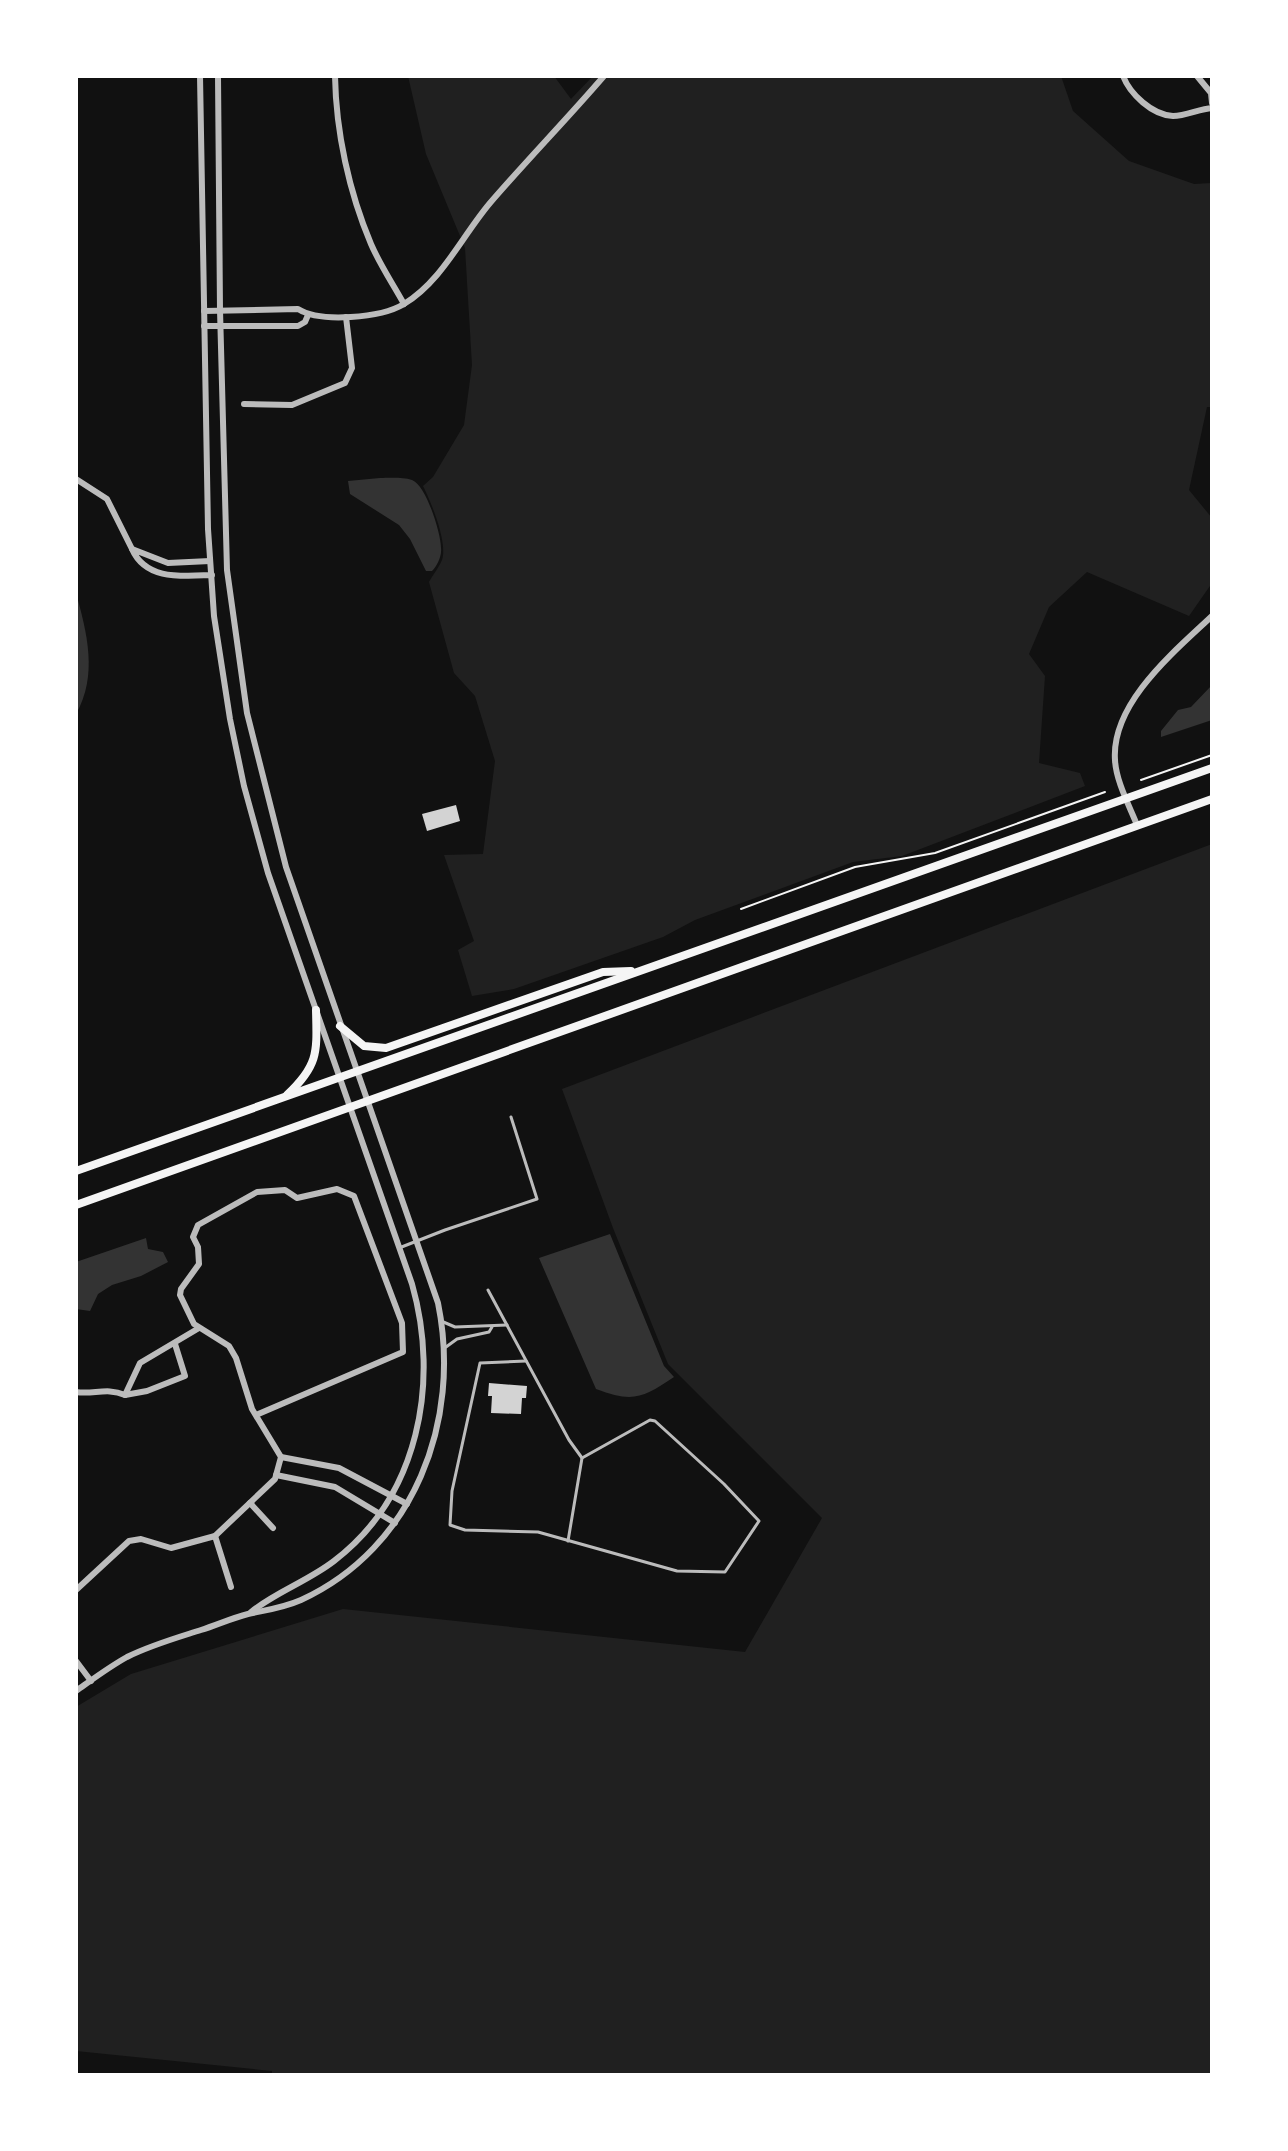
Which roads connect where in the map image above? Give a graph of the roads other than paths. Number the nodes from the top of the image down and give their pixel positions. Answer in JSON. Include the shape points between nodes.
{"nodes":[{"id":1,"x":200,"y":76,"type":"edge"},
{"id":2,"x":218,"y":76,"type":"edge"},
{"id":3,"x":335,"y":76,"type":"edge"},
{"id":4,"x":604,"y":76,"type":"edge"},
{"id":5,"x":1123,"y":76,"type":"edge"},
{"id":6,"x":1197,"y":76,"type":"edge"},
{"id":7,"x":1212,"y":105,"type":"edge"},
{"id":8,"x":404,"y":304,"type":"junction"},
{"id":9,"x":220,"y":310,"type":"junction"},
{"id":10,"x":204,"y":311,"type":"junction"},
{"id":11,"x":308,"y":315,"type":"junction"},
{"id":12,"x":346,"y":317,"type":"junction"},
{"id":13,"x":204,"y":326,"type":"junction"},
{"id":14,"x":221,"y":326,"type":"junction"},
{"id":15,"x":244,"y":404,"type":"dead end"},
{"id":16,"x":76,"y":479,"type":"edge"},
{"id":17,"x":132,"y":549,"type":"junction"},
{"id":18,"x":210,"y":561,"type":"junction"},
{"id":19,"x":168,"y":563,"type":"junction"},
{"id":20,"x":227,"y":570,"type":"junction"},
{"id":21,"x":211,"y":573,"type":"junction"},
{"id":22,"x":168,"y":576,"type":"junction"},
{"id":23,"x":1212,"y":616,"type":"edge"},
{"id":24,"x":1212,"y":768,"type":"edge"},
{"id":25,"x":1127,"y":798,"type":"junction"},
{"id":26,"x":1212,"y":799,"type":"edge"},
{"id":27,"x":1137,"y":825,"type":"junction"},
{"id":28,"x":640,"y":971,"type":"junction"},
{"id":29,"x":316,"y":1010,"type":"junction"},
{"id":30,"x":340,"y":1026,"type":"junction"},
{"id":31,"x":356,"y":1072,"type":"junction"},
{"id":32,"x":340,"y":1078,"type":"junction"},
{"id":33,"x":284,"y":1097,"type":"junction"},
{"id":34,"x":367,"y":1101,"type":"junction"},
{"id":35,"x":350,"y":1107,"type":"junction"},
{"id":36,"x":511,"y":1117,"type":"dead end"},
{"id":37,"x":76,"y":1171,"type":"edge"},
{"id":38,"x":76,"y":1205,"type":"edge"},
{"id":39,"x":417,"y":1241,"type":"junction"},
{"id":40,"x":399,"y":1248,"type":"junction"},
{"id":41,"x":488,"y":1290,"type":"dead end"},
{"id":42,"x":441,"y":1321,"type":"junction"},
{"id":43,"x":507,"y":1325,"type":"junction"},
{"id":44,"x":492,"y":1327,"type":"junction"},
{"id":45,"x":199,"y":1328,"type":"junction"},
{"id":46,"x":175,"y":1344,"type":"junction"},
{"id":47,"x":444,"y":1349,"type":"junction"},
{"id":48,"x":526,"y":1361,"type":"junction"},
{"id":49,"x":76,"y":1392,"type":"edge"},
{"id":50,"x":125,"y":1395,"type":"junction"},
{"id":51,"x":256,"y":1415,"type":"junction"},
{"id":52,"x":281,"y":1457,"type":"junction"},
{"id":53,"x":582,"y":1458,"type":"junction"},
{"id":54,"x":354,"y":1474,"type":"junction"},
{"id":55,"x":276,"y":1475,"type":"junction"},
{"id":56,"x":345,"y":1491,"type":"junction"},
{"id":57,"x":391,"y":1494,"type":"junction"},
{"id":58,"x":250,"y":1503,"type":"junction"},
{"id":59,"x":407,"y":1504,"type":"junction"},
{"id":60,"x":379,"y":1512,"type":"junction"},
{"id":61,"x":395,"y":1523,"type":"junction"},
{"id":62,"x":273,"y":1528,"type":"dead end"},
{"id":63,"x":215,"y":1536,"type":"junction"},
{"id":64,"x":568,"y":1541,"type":"junction"},
{"id":65,"x":231,"y":1587,"type":"dead end"},
{"id":66,"x":76,"y":1590,"type":"edge"},
{"id":67,"x":248,"y":1614,"type":"junction"},
{"id":68,"x":77,"y":1663,"type":"edge"},
{"id":69,"x":91,"y":1681,"type":"junction"},
{"id":70,"x":76,"y":1691,"type":"edge"}],
"edges":[{"from":1,"to":10,"type":"street"},
{"from":2,"to":9,"type":"street"},
{"from":3,"to":8,"type":"street","via":[[341,143],[363,219]]},
{"from":4,"to":8,"type":"street","via":[[490,203],[440,270]]},
{"from":5,"to":7,"type":"street","via":[[1143,103],[1159,113],[1175,116]]},
{"from":6,"to":7,"type":"street","via":[[1211,93]]},
{"from":8,"to":12,"type":"street","via":[[384,313]]},
{"from":9,"to":10,"type":"street"},
{"from":9,"to":11,"type":"street","via":[[298,309]]},
{"from":9,"to":14,"type":"street"},
{"from":10,"to":13,"type":"street"},
{"from":11,"to":12,"type":"street"},
{"from":11,"to":14,"type":"street","via":[[298,326]]},
{"from":12,"to":15,"type":"street","via":[[352,368],[345,383],[292,405]]},
{"from":13,"to":14,"type":"street"},
{"from":13,"to":18,"type":"street"},
{"from":14,"to":20,"type":"street"},
{"from":16,"to":17,"type":"street","via":[[107,499]]},
{"from":17,"to":19,"type":"street"},
{"from":17,"to":22,"type":"street","via":[[141,563]]},
{"from":18,"to":19,"type":"street"},
{"from":18,"to":21,"type":"street"},
{"from":19,"to":22,"type":"street"},
{"from":20,"to":21,"type":"street"},
{"from":20,"to":30,"type":"street","via":[[239,670],[261,778]]},
{"from":21,"to":22,"type":"street"},
{"from":21,"to":29,"type":"street","via":[[244,786]]},
{"from":23,"to":25,"type":"street","via":[[1159,664],[1122,725],[1115,765]]},
{"from":24,"to":25,"type":"main road"},
{"from":25,"to":27,"type":"street"},
{"from":25,"to":28,"type":"main road"},
{"from":26,"to":27,"type":"main road"},
{"from":27,"to":34,"type":"main road"},
{"from":28,"to":30,"type":"main road","via":[[603,972],[386,1048],[364,1046]]},
{"from":28,"to":31,"type":"main road"},
{"from":29,"to":32,"type":"street"},
{"from":29,"to":33,"type":"main road","via":[[312,1064]]},
{"from":30,"to":31,"type":"street"},
{"from":31,"to":32,"type":"main road"},
{"from":31,"to":34,"type":"street"},
{"from":32,"to":33,"type":"main road"},
{"from":32,"to":35,"type":"street"},
{"from":33,"to":37,"type":"main road"},
{"from":34,"to":35,"type":"main road"},
{"from":34,"to":39,"type":"street"},
{"from":35,"to":38,"type":"main road"},
{"from":35,"to":40,"type":"street"},
{"from":36,"to":39,"type":"lane","via":[[537,1199]]},
{"from":39,"to":40,"type":"lane"},
{"from":39,"to":42,"type":"street"},
{"from":40,"to":57,"type":"street","via":[[419,1308],[425,1379],[414,1444]]},
{"from":41,"to":43,"type":"lane"},
{"from":42,"to":44,"type":"lane","via":[[455,1327]]},
{"from":42,"to":47,"type":"street"},
{"from":43,"to":44,"type":"lane"},
{"from":43,"to":48,"type":"lane"},
{"from":44,"to":47,"type":"lane"},
{"from":45,"to":46,"type":"street"},
{"from":45,"to":51,"type":"street","via":[[229,1346]]},
{"from":45,"to":51,"type":"street","via":[[180,1295],[199,1264],[193,1237],[198,1225],[257,1192],[285,1190],[297,1198],[337,1189],[354,1196],[402,1323],[403,1352]]},
{"from":46,"to":50,"type":"street","via":[[140,1363]]},
{"from":46,"to":50,"type":"street","via":[[185,1376]]},
{"from":47,"to":59,"type":"street","via":[[437,1432]]},
{"from":48,"to":53,"type":"lane"},
{"from":48,"to":64,"type":"lane","via":[[480,1363],[452,1491],[450,1525],[538,1532]]},
{"from":49,"to":50,"type":"street","via":[[114,1390]]},
{"from":51,"to":52,"type":"street"},
{"from":52,"to":54,"type":"street"},
{"from":52,"to":55,"type":"street"},
{"from":53,"to":64,"type":"lane"},
{"from":53,"to":64,"type":"lane","via":[[655,1421],[759,1521],[725,1572],[677,1571]]},
{"from":54,"to":56,"type":"street"},
{"from":54,"to":57,"type":"street"},
{"from":55,"to":56,"type":"street"},
{"from":55,"to":58,"type":"street"},
{"from":56,"to":60,"type":"street"},
{"from":57,"to":59,"type":"street"},
{"from":57,"to":60,"type":"street"},
{"from":58,"to":62,"type":"street"},
{"from":58,"to":63,"type":"street"},
{"from":59,"to":61,"type":"street"},
{"from":60,"to":61,"type":"street"},
{"from":60,"to":67,"type":"street","via":[[336,1560]]},
{"from":61,"to":67,"type":"street","via":[[368,1555],[327,1586],[281,1607]]},
{"from":63,"to":65,"type":"street"},
{"from":63,"to":66,"type":"street","via":[[171,1548],[129,1541]]},
{"from":67,"to":69,"type":"street","via":[[146,1649]]},
{"from":68,"to":69,"type":"street"},
{"from":69,"to":70,"type":"street"}]}
